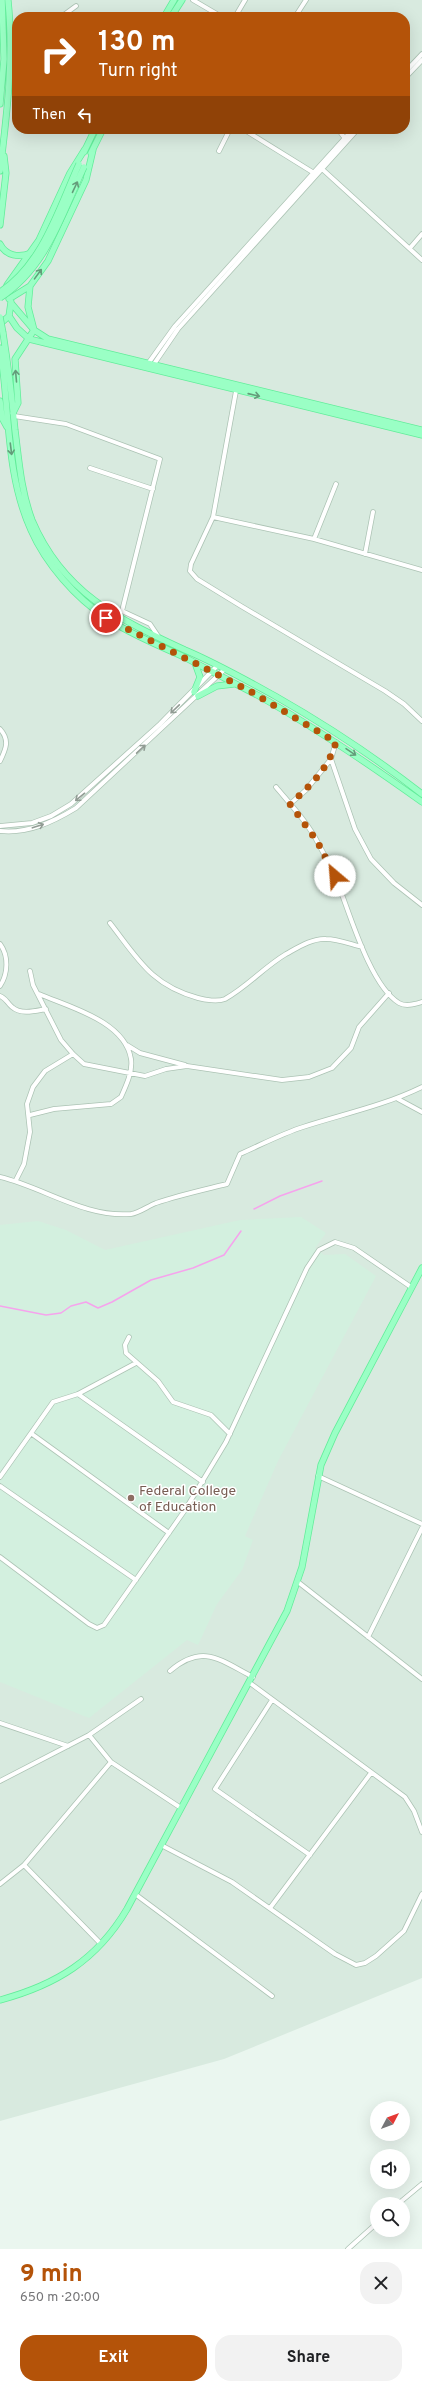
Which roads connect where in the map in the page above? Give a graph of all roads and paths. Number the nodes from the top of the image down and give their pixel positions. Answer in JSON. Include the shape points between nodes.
{"nodes":[{"id":1,"x":2,"y":0,"type":"edge"},
{"id":2,"x":8,"y":0,"type":"edge"},
{"id":3,"x":174,"y":0,"type":"edge"},
{"id":4,"x":182,"y":0,"type":"edge"},
{"id":5,"x":193,"y":0,"type":"edge"},
{"id":6,"x":246,"y":0,"type":"edge"},
{"id":7,"x":306,"y":0,"type":"edge"},
{"id":8,"x":76,"y":6,"type":"dead end"},
{"id":9,"x":68,"y":12,"type":"edge"},
{"id":10,"x":167,"y":12,"type":"edge"},
{"id":11,"x":174,"y":12,"type":"edge"},
{"id":12,"x":213,"y":12,"type":"edge"},
{"id":13,"x":238,"y":12,"type":"edge"},
{"id":14,"x":298,"y":12,"type":"edge"},
{"id":15,"x":12,"y":28,"type":"edge"},
{"id":16,"x":422,"y":54,"type":"edge"},
{"id":17,"x":12,"y":59,"type":"edge"},
{"id":18,"x":422,"y":60,"type":"edge"},
{"id":19,"x":410,"y":67,"type":"edge"},
{"id":20,"x":410,"y":73,"type":"edge"},
{"id":21,"x":0,"y":104,"type":"edge"},
{"id":22,"x":92,"y":134,"type":"edge"},
{"id":23,"x":101,"y":134,"type":"edge"},
{"id":24,"x":228,"y":134,"type":"edge"},
{"id":25,"x":252,"y":134,"type":"edge"},
{"id":26,"x":341,"y":134,"type":"edge"},
{"id":27,"x":349,"y":134,"type":"edge"},
{"id":28,"x":352,"y":134,"type":"edge"},
{"id":29,"x":345,"y":140,"type":"junction"},
{"id":30,"x":2,"y":146,"type":"junction"},
{"id":31,"x":85,"y":149,"type":"junction"},
{"id":32,"x":93,"y":150,"type":"junction"},
{"id":33,"x":219,"y":151,"type":"dead end"},
{"id":34,"x":82,"y":166,"type":"junction"},
{"id":35,"x":321,"y":167,"type":"junction"},
{"id":36,"x":0,"y":171,"type":"edge"},
{"id":37,"x":315,"y":173,"type":"junction"},
{"id":38,"x":0,"y":225,"type":"edge"},
{"id":39,"x":422,"y":234,"type":"edge"},
{"id":40,"x":0,"y":244,"type":"edge"},
{"id":41,"x":410,"y":248,"type":"junction"},
{"id":42,"x":31,"y":253,"type":"junction"},
{"id":43,"x":422,"y":260,"type":"edge"},
{"id":44,"x":30,"y":286,"type":"junction"},
{"id":45,"x":1,"y":293,"type":"edge"},
{"id":46,"x":10,"y":301,"type":"junction"},
{"id":47,"x":9,"y":316,"type":"junction"},
{"id":48,"x":0,"y":317,"type":"edge"},
{"id":49,"x":0,"y":324,"type":"edge"},
{"id":50,"x":34,"y":330,"type":"junction"},
{"id":51,"x":29,"y":339,"type":"junction"},
{"id":52,"x":0,"y":348,"type":"edge"},
{"id":53,"x":150,"y":366,"type":"junction"},
{"id":54,"x":236,"y":391,"type":"junction"},
{"id":55,"x":0,"y":401,"type":"edge"},
{"id":56,"x":13,"y":415,"type":"junction"},
{"id":57,"x":8,"y":428,"type":"junction"},
{"id":58,"x":422,"y":430,"type":"edge"},
{"id":59,"x":422,"y":435,"type":"edge"},
{"id":60,"x":90,"y":468,"type":"dead end"},
{"id":61,"x":336,"y":484,"type":"dead end"},
{"id":62,"x":152,"y":489,"type":"junction"},
{"id":63,"x":374,"y":512,"type":"dead end"},
{"id":64,"x":213,"y":517,"type":"junction"},
{"id":65,"x":314,"y":539,"type":"junction"},
{"id":66,"x":365,"y":554,"type":"junction"},
{"id":67,"x":422,"y":570,"type":"edge"},
{"id":68,"x":160,"y":639,"type":"junction"},
{"id":69,"x":194,"y":663,"type":"junction"},
{"id":70,"x":218,"y":666,"type":"junction"},
{"id":71,"x":225,"y":669,"type":"junction"},
{"id":72,"x":213,"y":672,"type":"junction"},
{"id":73,"x":220,"y":676,"type":"junction"},
{"id":74,"x":236,"y":684,"type":"junction"},
{"id":75,"x":196,"y":694,"type":"junction"},
{"id":76,"x":422,"y":721,"type":"edge"},
{"id":77,"x":0,"y":729,"type":"edge"},
{"id":78,"x":336,"y":742,"type":"junction"},
{"id":79,"x":331,"y":759,"type":"junction"},
{"id":80,"x":0,"y":762,"type":"edge"},
{"id":81,"x":276,"y":787,"type":"dead end"},
{"id":82,"x":422,"y":794,"type":"edge"},
{"id":83,"x":422,"y":802,"type":"edge"},
{"id":84,"x":290,"y":804,"type":"junction"},
{"id":85,"x":0,"y":826,"type":"edge"},
{"id":86,"x":0,"y":831,"type":"edge"},
{"id":87,"x":422,"y":905,"type":"edge"},
{"id":88,"x":110,"y":923,"type":"dead end"},
{"id":89,"x":0,"y":944,"type":"edge"},
{"id":90,"x":362,"y":947,"type":"junction"},
{"id":91,"x":30,"y":971,"type":"dead end"},
{"id":92,"x":0,"y":986,"type":"edge"},
{"id":93,"x":389,"y":993,"type":"junction"},
{"id":94,"x":39,"y":994,"type":"junction"},
{"id":95,"x":0,"y":996,"type":"edge"},
{"id":96,"x":422,"y":1002,"type":"edge"},
{"id":97,"x":46,"y":1009,"type":"junction"},
{"id":98,"x":127,"y":1045,"type":"junction"},
{"id":99,"x":73,"y":1054,"type":"junction"},
{"id":100,"x":187,"y":1066,"type":"junction"},
{"id":101,"x":129,"y":1074,"type":"junction"},
{"id":102,"x":422,"y":1087,"type":"edge"},
{"id":103,"x":398,"y":1099,"type":"junction"},
{"id":104,"x":422,"y":1112,"type":"edge"},
{"id":105,"x":30,"y":1115,"type":"junction"},
{"id":106,"x":0,"y":1177,"type":"edge"},
{"id":107,"x":16,"y":1180,"type":"junction"},
{"id":108,"x":422,"y":1268,"type":"edge"},
{"id":109,"x":412,"y":1287,"type":"junction"},
{"id":110,"x":129,"y":1337,"type":"dead end"},
{"id":111,"x":136,"y":1363,"type":"junction"},
{"id":112,"x":78,"y":1394,"type":"junction"},
{"id":113,"x":32,"y":1434,"type":"junction"},
{"id":114,"x":230,"y":1434,"type":"junction"},
{"id":115,"x":317,"y":1475,"type":"junction"},
{"id":116,"x":0,"y":1477,"type":"edge"},
{"id":117,"x":203,"y":1482,"type":"junction"},
{"id":118,"x":0,"y":1486,"type":"edge"},
{"id":119,"x":422,"y":1524,"type":"edge"},
{"id":120,"x":422,"y":1528,"type":"edge"},
{"id":121,"x":169,"y":1532,"type":"junction"},
{"id":122,"x":0,"y":1557,"type":"edge"},
{"id":123,"x":136,"y":1580,"type":"junction"},
{"id":124,"x":298,"y":1582,"type":"junction"},
{"id":125,"x":368,"y":1637,"type":"junction"},
{"id":126,"x":170,"y":1672,"type":"dead end"},
{"id":127,"x":253,"y":1677,"type":"junction"},
{"id":128,"x":422,"y":1678,"type":"edge"},
{"id":129,"x":250,"y":1683,"type":"junction"},
{"id":130,"x":141,"y":1698,"type":"dead end"},
{"id":131,"x":272,"y":1700,"type":"junction"},
{"id":132,"x":0,"y":1723,"type":"edge"},
{"id":133,"x":88,"y":1735,"type":"junction"},
{"id":134,"x":68,"y":1746,"type":"junction"},
{"id":135,"x":111,"y":1762,"type":"junction"},
{"id":136,"x":371,"y":1773,"type":"junction"},
{"id":137,"x":0,"y":1781,"type":"edge"},
{"id":138,"x":181,"y":1808,"type":"junction"},
{"id":139,"x":422,"y":1832,"type":"edge"},
{"id":140,"x":161,"y":1846,"type":"junction"},
{"id":141,"x":310,"y":1855,"type":"junction"},
{"id":142,"x":24,"y":1865,"type":"junction"},
{"id":143,"x":0,"y":1884,"type":"edge"},
{"id":144,"x":135,"y":1894,"type":"junction"},
{"id":145,"x":422,"y":1894,"type":"edge"},
{"id":146,"x":270,"y":1908,"type":"junction"},
{"id":147,"x":101,"y":1944,"type":"junction"},
{"id":148,"x":272,"y":1996,"type":"dead end"},
{"id":149,"x":0,"y":2000,"type":"edge"},
{"id":150,"x":422,"y":2184,"type":"edge"},
{"id":151,"x":406,"y":2197,"type":"edge"},
{"id":152,"x":370,"y":2229,"type":"edge"},
{"id":153,"x":348,"y":2249,"type":"edge"}],
"edges":[{"from":1,"to":21,"type":"main road","via":[[4,59]]},
{"from":2,"to":15,"type":"main road"},
{"from":3,"to":10,"type":"main road"},
{"from":4,"to":11,"type":"main road"},
{"from":5,"to":12,"type":"street"},
{"from":6,"to":13,"type":"street"},
{"from":7,"to":14,"type":"street"},
{"from":8,"to":9,"type":"street"},
{"from":16,"to":19,"type":"street"},
{"from":17,"to":30,"type":"main road"},
{"from":18,"to":20,"type":"street"},
{"from":22,"to":31,"type":"main road"},
{"from":23,"to":32,"type":"main road"},
{"from":24,"to":33,"type":"street"},
{"from":25,"to":37,"type":"street"},
{"from":26,"to":29,"type":"street"},
{"from":27,"to":29,"type":"street"},
{"from":28,"to":29,"type":"street"},
{"from":29,"to":35,"type":"street"},
{"from":30,"to":36,"type":"main road"},
{"from":30,"to":38,"type":"main road","via":[[6,173]]},
{"from":31,"to":34,"type":"main road"},
{"from":31,"to":42,"type":"main road","via":[[70,173]]},
{"from":32,"to":34,"type":"main road"},
{"from":44,"to":32,"type":"main road","one_way":true,"via":[[48,260],[86,180]]},
{"from":34,"to":45,"type":"main road","bridge":true,"via":[[36,256]]},
{"from":35,"to":37,"type":"street"},
{"from":35,"to":41,"type":"street"},
{"from":37,"to":53,"type":"street","via":[[175,326]]},
{"from":39,"to":41,"type":"street"},
{"from":40,"to":42,"type":"main road","via":[[12,255],[21,257]]},
{"from":41,"to":43,"type":"street"},
{"from":42,"to":45,"type":"main road"},
{"from":44,"to":46,"type":"main road"},
{"from":44,"to":50,"type":"main road","via":[[28,307]]},
{"from":45,"to":46,"type":"main road"},
{"from":46,"to":47,"type":"main road"},
{"from":46,"to":50,"type":"main road"},
{"from":47,"to":49,"type":"main road"},
{"from":47,"to":51,"type":"main road","via":[[16,328]]},
{"from":48,"to":56,"type":"main road","bridge":true},
{"from":50,"to":51,"type":"main road"},
{"from":50,"to":53,"type":"main road","via":[[48,339]]},
{"from":51,"to":53,"type":"main road"},
{"from":56,"to":51,"type":"main road","one_way":true,"via":[[18,404],[15,359]]},
{"from":52,"to":57,"type":"main road"},
{"from":53,"to":54,"type":"main road"},
{"from":53,"to":58,"type":"main road"},
{"from":54,"to":59,"type":"main road","one_way":true},
{"from":54,"to":64,"type":"street"},
{"from":55,"to":57,"type":"main road","via":[[2,418]]},
{"from":56,"to":62,"type":"street","via":[[66,424],[160,459]]},
{"from":56,"to":68,"type":"main road","via":[[27,505],[50,552],[71,578],[98,604],[120,619]]},
{"from":57,"to":69,"type":"main road","one_way":true,"via":[[14,477],[22,507],[43,553],[60,576],[106,618]]},
{"from":60,"to":62,"type":"street"},
{"from":61,"to":65,"type":"street"},
{"from":62,"to":68,"type":"street","via":[[122,611],[150,624]]},
{"from":63,"to":66,"type":"street"},
{"from":64,"to":65,"type":"street"},
{"from":64,"to":76,"type":"street","via":[[191,564],[190,571],[193,575],[385,691]]},
{"from":65,"to":66,"type":"street"},
{"from":66,"to":67,"type":"street"},
{"from":68,"to":70,"type":"main road"},
{"from":69,"to":72,"type":"main road"},
{"from":69,"to":75,"type":"main road","via":[[200,677]]},
{"from":70,"to":71,"type":"main road"},
{"from":70,"to":72,"type":"street"},
{"from":71,"to":73,"type":"street"},
{"from":71,"to":82,"type":"main road","via":[[328,728]]},
{"from":72,"to":73,"type":"main road"},
{"from":72,"to":75,"type":"street"},
{"from":73,"to":74,"type":"main road"},
{"from":73,"to":75,"type":"street"},
{"from":74,"to":75,"type":"main road","via":[[217,686]]},
{"from":74,"to":78,"type":"main road"},
{"from":75,"to":85,"type":"street","one_way":true,"via":[[71,804],[51,816],[32,823]]},
{"from":86,"to":75,"type":"street","one_way":true,"via":[[22,831],[37,827],[76,808]]},
{"from":77,"to":80,"type":"street","via":[[6,738],[7,746]]},
{"from":78,"to":79,"type":"street"},
{"from":78,"to":83,"type":"main road","one_way":true},
{"from":79,"to":84,"type":"street","via":[[306,790]]},
{"from":79,"to":87,"type":"street","via":[[348,812],[372,859],[394,883]]},
{"from":81,"to":84,"type":"street"},
{"from":84,"to":90,"type":"street","via":[[317,841]]},
{"from":88,"to":90,"type":"street","via":[[160,982],[177,992],[205,1000],[223,1000],[278,958],[302,945],[325,939]]},
{"from":89,"to":92,"type":"street","via":[[4,949],[6,964],[6,977]]},
{"from":90,"to":93,"type":"street","via":[[374,972]]},
{"from":91,"to":94,"type":"street","via":[[33,985]]},
{"from":93,"to":96,"type":"street","via":[[399,1003],[413,1005]]},
{"from":93,"to":100,"type":"street","via":[[371,1011],[359,1027],[351,1048],[332,1068],[309,1077],[282,1080]]},
{"from":94,"to":97,"type":"street"},
{"from":94,"to":98,"type":"street","via":[[90,1014],[108,1025]]},
{"from":95,"to":97,"type":"street","via":[[20,1012]]},
{"from":97,"to":99,"type":"street","via":[[61,1040]]},
{"from":98,"to":100,"type":"street","via":[[140,1053]]},
{"from":98,"to":101,"type":"street","via":[[132,1060]]},
{"from":99,"to":101,"type":"street","via":[[84,1064]]},
{"from":99,"to":105,"type":"street","via":[[45,1071],[33,1087],[28,1104]]},
{"from":100,"to":101,"type":"street","via":[[145,1076]]},
{"from":101,"to":105,"type":"street","via":[[121,1098],[111,1104],[54,1109]]},
{"from":102,"to":103,"type":"street"},
{"from":103,"to":104,"type":"street"},
{"from":103,"to":107,"type":"street","via":[[302,1128],[260,1145],[240,1154],[227,1184],[178,1196],[147,1206],[133,1214],[91,1210]]},
{"from":105,"to":107,"type":"street","via":[[27,1149]]},
{"from":106,"to":107,"type":"street"},
{"from":108,"to":109,"type":"main road"},
{"from":109,"to":114,"type":"street","via":[[354,1248],[335,1242],[319,1250],[307,1268]]},
{"from":109,"to":115,"type":"main road","via":[[335,1434]]},
{"from":110,"to":111,"type":"street","via":[[125,1345],[126,1353]]},
{"from":111,"to":112,"type":"street"},
{"from":111,"to":114,"type":"street","via":[[158,1380],[173,1402],[210,1415]]},
{"from":112,"to":113,"type":"street","via":[[53,1402]]},
{"from":112,"to":117,"type":"street"},
{"from":113,"to":116,"type":"street","via":[[10,1460]]},
{"from":113,"to":121,"type":"street"},
{"from":114,"to":117,"type":"street"},
{"from":115,"to":119,"type":"street"},
{"from":115,"to":124,"type":"main road"},
{"from":117,"to":121,"type":"street"},
{"from":118,"to":123,"type":"street"},
{"from":120,"to":125,"type":"street"},
{"from":121,"to":123,"type":"street"},
{"from":122,"to":123,"type":"street","via":[[97,1628],[104,1625]]},
{"from":124,"to":125,"type":"street"},
{"from":124,"to":127,"type":"main road","via":[[281,1624]]},
{"from":125,"to":128,"type":"street"},
{"from":126,"to":127,"type":"street","via":[[181,1662],[207,1655]]},
{"from":127,"to":129,"type":"main road"},
{"from":129,"to":131,"type":"street"},
{"from":129,"to":138,"type":"main road"},
{"from":130,"to":133,"type":"street"},
{"from":131,"to":136,"type":"street"},
{"from":131,"to":141,"type":"street","via":[[215,1789]]},
{"from":132,"to":134,"type":"street"},
{"from":133,"to":134,"type":"street"},
{"from":133,"to":135,"type":"street"},
{"from":134,"to":137,"type":"street"},
{"from":135,"to":138,"type":"street"},
{"from":135,"to":142,"type":"street"},
{"from":136,"to":139,"type":"street","via":[[405,1798],[414,1811]]},
{"from":136,"to":141,"type":"street"},
{"from":138,"to":140,"type":"main road"},
{"from":140,"to":144,"type":"main road"},
{"from":140,"to":146,"type":"street","via":[[232,1882]]},
{"from":141,"to":146,"type":"street"},
{"from":142,"to":143,"type":"street"},
{"from":142,"to":147,"type":"street"},
{"from":144,"to":147,"type":"main road","via":[[120,1920]]},
{"from":144,"to":148,"type":"street"},
{"from":145,"to":146,"type":"street","via":[[404,1931],[376,1956],[356,1965],[335,1954]]},
{"from":147,"to":149,"type":"main road","via":[[75,1968],[56,1980],[30,1992]]},
{"from":150,"to":151,"type":"street"},
{"from":152,"to":153,"type":"street"}]}
